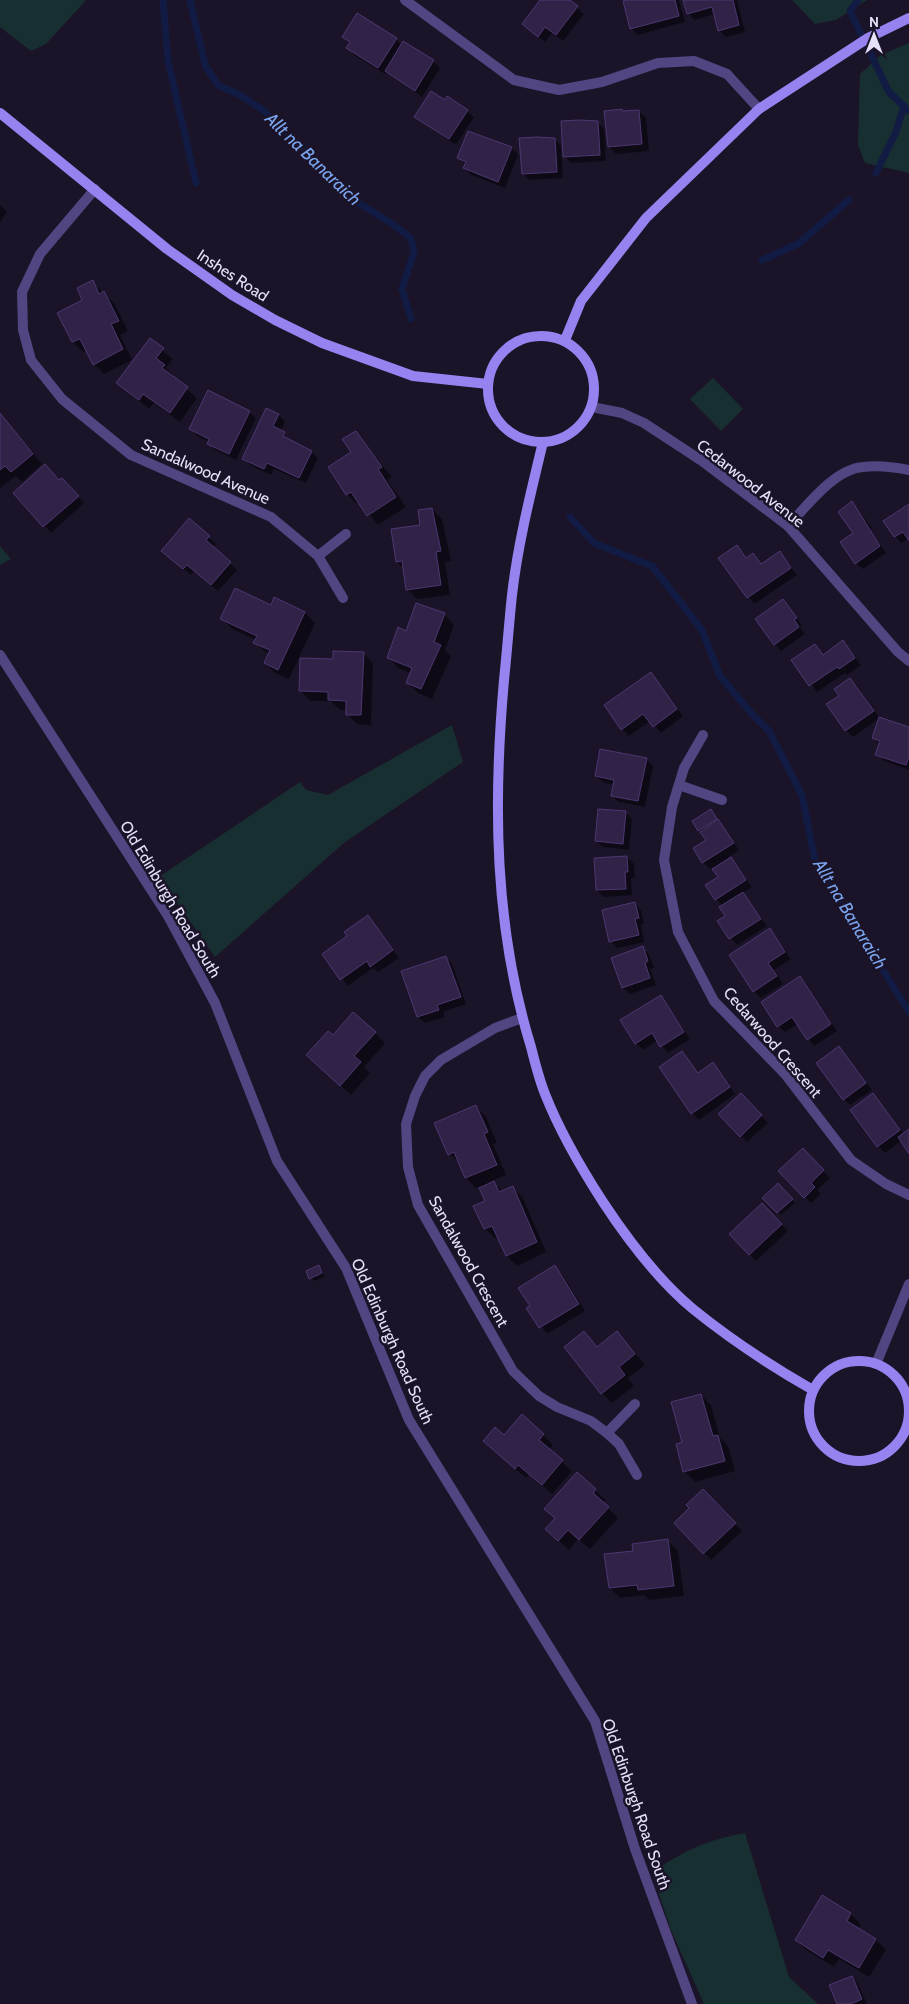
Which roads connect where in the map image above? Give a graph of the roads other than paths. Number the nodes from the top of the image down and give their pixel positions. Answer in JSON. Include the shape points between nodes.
{"nodes":[{"id":1,"x":405,"y":0,"type":"edge"},
{"id":2,"x":909,"y":18,"type":"edge"},
{"id":3,"x":759,"y":109,"type":"junction"},
{"id":4,"x":0,"y":113,"type":"edge"},
{"id":5,"x":95,"y":190,"type":"junction"},
{"id":6,"x":565,"y":340,"type":"junction"},
{"id":7,"x":488,"y":384,"type":"junction"},
{"id":8,"x":592,"y":406,"type":"junction"},
{"id":9,"x":543,"y":442,"type":"junction"},
{"id":10,"x":909,"y":470,"type":"edge"},
{"id":11,"x":788,"y":526,"type":"junction"},
{"id":12,"x":346,"y":534,"type":"dead end"},
{"id":13,"x":318,"y":556,"type":"junction"},
{"id":14,"x":344,"y":598,"type":"dead end"},
{"id":15,"x":0,"y":655,"type":"edge"},
{"id":16,"x":909,"y":661,"type":"edge"},
{"id":17,"x":704,"y":734,"type":"dead end"},
{"id":18,"x":678,"y":785,"type":"junction"},
{"id":19,"x":722,"y":800,"type":"dead end"},
{"id":20,"x":522,"y":1018,"type":"junction"},
{"id":21,"x":909,"y":1194,"type":"edge"},
{"id":22,"x":909,"y":1284,"type":"edge"},
{"id":23,"x":876,"y":1364,"type":"junction"},
{"id":24,"x":813,"y":1390,"type":"junction"},
{"id":25,"x":635,"y":1404,"type":"dead end"},
{"id":26,"x":607,"y":1433,"type":"junction"},
{"id":27,"x":905,"y":1440,"type":"edge"},
{"id":28,"x":637,"y":1475,"type":"dead end"},
{"id":29,"x":692,"y":2004,"type":"edge"}],
"edges":[{"from":1,"to":3,"type":"street","via":[[514,80],[559,90],[602,82],[658,63],[694,61],[726,74]]},
{"from":2,"to":3,"type":"street","via":[[868,38]]},
{"from":3,"to":6,"type":"street","via":[[646,218],[581,301]]},
{"from":4,"to":5,"type":"street","name":"Inshes Road"},
{"from":5,"to":7,"type":"street","name":"Inshes Road","via":[[167,249],[232,295],[322,344],[413,376]]},
{"from":5,"to":13,"type":"street","name":"Sandalwood Avenue","via":[[40,254],[22,292],[23,330],[30,360],[62,399],[131,455],[271,517]]},
{"from":6,"to":7,"type":"street","via":[[531,336],[515,342],[492,367]]},
{"from":6,"to":8,"type":"street","via":[[578,349],[594,376]]},
{"from":7,"to":9,"type":"street","via":[[489,402],[503,425],[525,440]]},
{"from":8,"to":9,"type":"street","via":[[573,432]]},
{"from":8,"to":11,"type":"street","name":"Cedarwood Avenue","via":[[622,413],[644,423],[702,461]]},
{"from":9,"to":20,"type":"street","via":[[512,594],[497,783],[504,926]]},
{"from":10,"to":11,"type":"street","via":[[885,466],[860,467],[825,486]]},
{"from":11,"to":16,"type":"street","name":"Cedarwood Avenue"},
{"from":12,"to":13,"type":"street"},
{"from":13,"to":14,"type":"street","name":"Sandalwood Avenue"},
{"from":15,"to":29,"type":"street","name":"Old Edinburgh Road South","via":[[168,916],[215,1003],[277,1161],[346,1268],[409,1420],[595,1721],[635,1849]]},
{"from":17,"to":18,"type":"street","name":"Cedarwood Crescent"},
{"from":18,"to":19,"type":"street"},
{"from":18,"to":21,"type":"street","name":"Cedarwood Crescent","via":[[664,860],[678,932],[714,1000],[785,1074],[851,1160],[886,1184]]},
{"from":20,"to":24,"type":"street","via":[[544,1092],[564,1135],[618,1224],[654,1269],[692,1308],[776,1369]]},
{"from":20,"to":26,"type":"street","name":"Sandalwood Crescent","via":[[495,1028],[441,1060],[426,1076],[406,1124],[408,1167],[418,1205],[513,1370],[539,1396]]},
{"from":22,"to":23,"type":"street"},
{"from":23,"to":24,"type":"street","via":[[858,1361],[839,1365],[824,1375]]},
{"from":23,"to":27,"type":"street","via":[[891,1373],[902,1387],[908,1403]]},
{"from":24,"to":27,"type":"street","via":[[808,1409],[811,1428],[820,1444],[835,1456],[853,1462],[872,1460]]},
{"from":25,"to":26,"type":"street"},
{"from":26,"to":28,"type":"street","name":"Sandalwood Crescent","via":[[619,1444]]}]}
